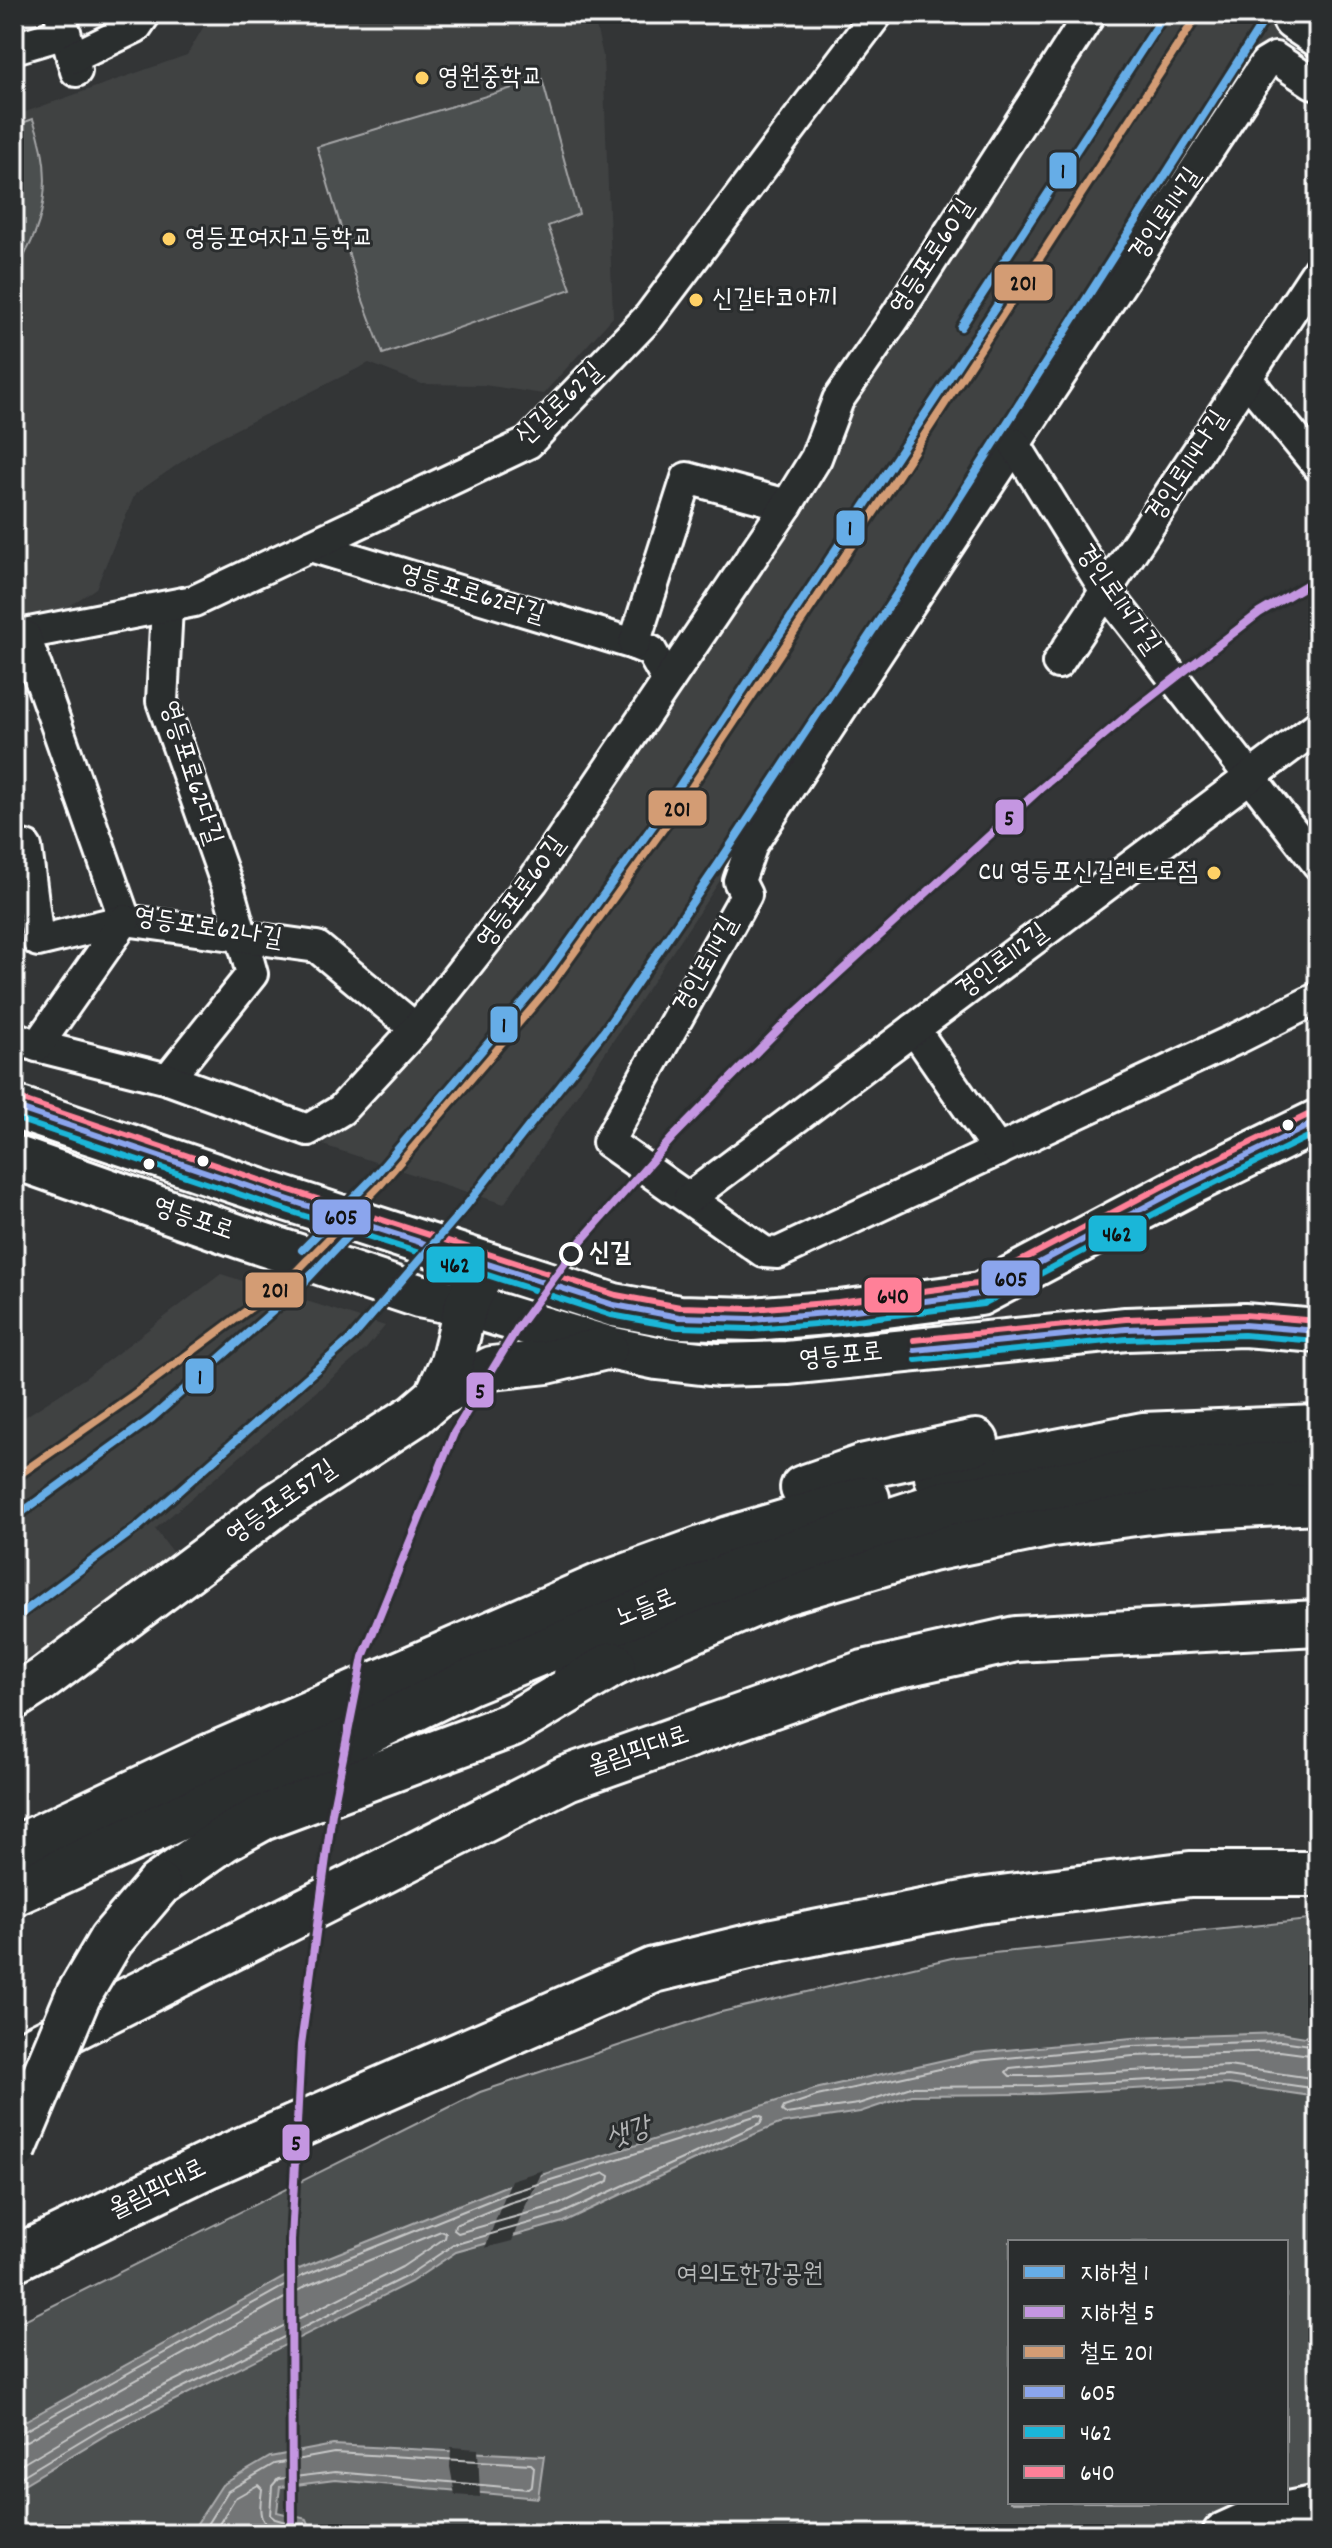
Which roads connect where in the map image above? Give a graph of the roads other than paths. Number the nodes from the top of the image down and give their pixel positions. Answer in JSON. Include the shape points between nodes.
{"nodes":[{"id":1,"x":145,"y":14,"type":"edge"},
{"id":2,"x":877,"y":14,"type":"edge"},
{"id":3,"x":1090,"y":14,"type":"edge"},
{"id":4,"x":68,"y":44,"type":"edge"},
{"id":5,"x":14,"y":48,"type":"edge"},
{"id":6,"x":1318,"y":83,"type":"edge"},
{"id":7,"x":1318,"y":270,"type":"edge"},
{"id":8,"x":1246,"y":378,"type":"junction"},
{"id":9,"x":1014,"y":443,"type":"junction"},
{"id":10,"x":1318,"y":466,"type":"edge"},
{"id":11,"x":787,"y":505,"type":"junction"},
{"id":12,"x":310,"y":546,"type":"junction"},
{"id":13,"x":1106,"y":591,"type":"junction"},
{"id":14,"x":167,"y":607,"type":"junction"},
{"id":15,"x":20,"y":636,"type":"edge"},
{"id":16,"x":634,"y":644,"type":"junction"},
{"id":17,"x":1058,"y":663,"type":"dead end"},
{"id":18,"x":668,"y":681,"type":"junction"},
{"id":19,"x":1318,"y":726,"type":"edge"},
{"id":20,"x":1251,"y":777,"type":"junction"},
{"id":21,"x":14,"y":844,"type":"edge"},
{"id":22,"x":1318,"y":864,"type":"edge"},
{"id":23,"x":125,"y":920,"type":"junction"},
{"id":24,"x":241,"y":936,"type":"junction"},
{"id":25,"x":1318,"y":998,"type":"edge"},
{"id":26,"x":416,"y":1029,"type":"junction"},
{"id":27,"x":914,"y":1029,"type":"junction"},
{"id":28,"x":26,"y":1042,"type":"edge"},
{"id":29,"x":168,"y":1079,"type":"junction"},
{"id":30,"x":14,"y":1107,"type":"edge"},
{"id":31,"x":1318,"y":1121,"type":"edge"},
{"id":32,"x":998,"y":1151,"type":"junction"},
{"id":33,"x":14,"y":1157,"type":"edge"},
{"id":34,"x":689,"y":1198,"type":"junction"},
{"id":35,"x":473,"y":1259,"type":"junction"},
{"id":36,"x":980,"y":1294,"type":"junction"},
{"id":37,"x":466,"y":1305,"type":"junction"},
{"id":38,"x":1318,"y":1331,"type":"edge"},
{"id":39,"x":609,"y":1348,"type":"junction"},
{"id":40,"x":843,"y":1356,"type":"junction"},
{"id":41,"x":436,"y":1397,"type":"junction"},
{"id":42,"x":1318,"y":1399,"type":"edge"},
{"id":43,"x":1318,"y":1428,"type":"edge"},
{"id":44,"x":1318,"y":1463,"type":"edge"},
{"id":45,"x":1318,"y":1501,"type":"edge"},
{"id":46,"x":1318,"y":1623,"type":"edge"},
{"id":47,"x":613,"y":1664,"type":"junction"},
{"id":48,"x":14,"y":1698,"type":"edge"},
{"id":49,"x":365,"y":1733,"type":"junction"},
{"id":50,"x":207,"y":1758,"type":"junction"},
{"id":51,"x":14,"y":1849,"type":"edge"},
{"id":52,"x":1318,"y":1874,"type":"edge"},
{"id":53,"x":14,"y":1893,"type":"edge"},
{"id":54,"x":14,"y":2058,"type":"edge"},
{"id":55,"x":14,"y":2149,"type":"edge"},
{"id":56,"x":14,"y":2259,"type":"edge"},
{"id":57,"x":1318,"y":2507,"type":"edge"},
{"id":58,"x":1224,"y":2534,"type":"edge"}],
"edges":[{"from":1,"to":4,"type":"street","via":[[136,27]]},
{"from":2,"to":12,"type":"street","name":"신길로62길","via":[[649,317],[528,443]]},
{"from":3,"to":11,"type":"street","name":"영등포로60길","via":[[838,400],[816,458]]},
{"from":4,"to":5,"type":"street"},
{"from":6,"to":9,"type":"street","name":"경인로114길","via":[[1275,58],[1265,64]]},
{"from":7,"to":8,"type":"street","name":"경인로114나길"},
{"from":8,"to":10,"type":"street"},
{"from":8,"to":13,"type":"street","name":"경인로114나길"},
{"from":9,"to":13,"type":"street","name":"경인로114가길"},
{"from":9,"to":34,"type":"street","name":"경인로114길","via":[[752,844],[739,881],[746,895],[608,1142]]},
{"from":11,"to":16,"type":"street","via":[[687,478]]},
{"from":11,"to":18,"type":"street","name":"영등포로60길"},
{"from":12,"to":14,"type":"street","name":"신길로62길","via":[[194,601]]},
{"from":12,"to":16,"type":"street","name":"영등포로62라길"},
{"from":13,"to":17,"type":"street","name":"경인로114나길"},
{"from":13,"to":20,"type":"street","name":"경인로114가길"},
{"from":14,"to":15,"type":"street","name":"신길로62길"},
{"from":14,"to":24,"type":"street","name":"영등포로62다길","via":[[162,701]]},
{"from":15,"to":23,"type":"street","name":"영등포로62나길"},
{"from":16,"to":18,"type":"street","name":"영등포로62라길","via":[[651,651]]},
{"from":18,"to":26,"type":"street","name":"영등포로60길","via":[[533,881]]},
{"from":19,"to":20,"type":"street","name":"경인로112길"},
{"from":20,"to":22,"type":"street","name":"경인로114가길"},
{"from":20,"to":27,"type":"street","name":"경인로112길"},
{"from":21,"to":23,"type":"street","via":[[26,847],[38,941]]},
{"from":23,"to":24,"type":"street","name":"영등포로62나길"},
{"from":23,"to":28,"type":"street"},
{"from":24,"to":26,"type":"street","name":"영등포로62나길","via":[[317,947]]},
{"from":24,"to":29,"type":"street","via":[[252,974]]},
{"from":25,"to":32,"type":"street","name":"경인로114길"},
{"from":26,"to":29,"type":"street","name":"영등포로60길","via":[[341,1110],[308,1130]]},
{"from":27,"to":32,"type":"street"},
{"from":27,"to":34,"type":"street","name":"경인로112길"},
{"from":28,"to":29,"type":"street","name":"영등포로60길"},
{"from":30,"to":35,"type":"main road","name":"영등포로"},
{"from":31,"to":36,"type":"main road","name":"영등포로"},
{"from":32,"to":34,"type":"street","name":"경인로114길","via":[[778,1253],[764,1252]]},
{"from":33,"to":37,"type":"main road","name":"영등포로","via":[[419,1296]]},
{"from":35,"to":36,"type":"main road","name":"영등포로","via":[[614,1305],[679,1317],[752,1319]]},
{"from":35,"to":37,"type":"main road","name":"영등포로57길"},
{"from":36,"to":40,"type":"main road"},
{"from":37,"to":39,"type":"main road","name":"영등포로"},
{"from":37,"to":41,"type":"main road","name":"영등포로57길","via":[[452,1362]]},
{"from":38,"to":40,"type":"main road","name":"영등포로","via":[[1244,1325],[1126,1329]]},
{"from":39,"to":40,"type":"main road","name":"영등포로","via":[[718,1365]]},
{"from":39,"to":41,"type":"main road","via":[[492,1368]]},
{"from":41,"to":48,"type":"main road","name":"영등포로57길","via":[[276,1505]]},
{"from":42,"to":50,"type":"main road","via":[[1134,1407],[866,1466],[707,1521],[492,1610]]},
{"from":43,"to":50,"type":"main road","name":"노들로","via":[[1143,1435],[959,1471],[744,1534],[603,1585]]},
{"from":44,"to":49,"type":"main road","name":"노들로","via":[[1149,1470],[945,1503],[751,1566],[467,1683]]},
{"from":45,"to":47,"type":"main road","via":[[1166,1509],[1052,1524],[931,1549],[778,1594]]},
{"from":46,"to":54,"type":"main road","name":"올림픽대로","via":[[1016,1639],[864,1673],[567,1778]]},
{"from":47,"to":49,"type":"main road"},
{"from":47,"to":55,"type":"main road","bridge":true,"via":[[511,1725],[262,1818],[158,1885],[111,1940],[78,1996]]},
{"from":49,"to":53,"type":"main road","name":"노들로"},
{"from":50,"to":51,"type":"main road","name":"노들로"},
{"from":52,"to":56,"type":"main road","name":"올림픽대로","via":[[1190,1874],[978,1901],[654,1970],[208,2165]]},
{"from":57,"to":58,"type":"main road","via":[[1257,2519]]}]}
